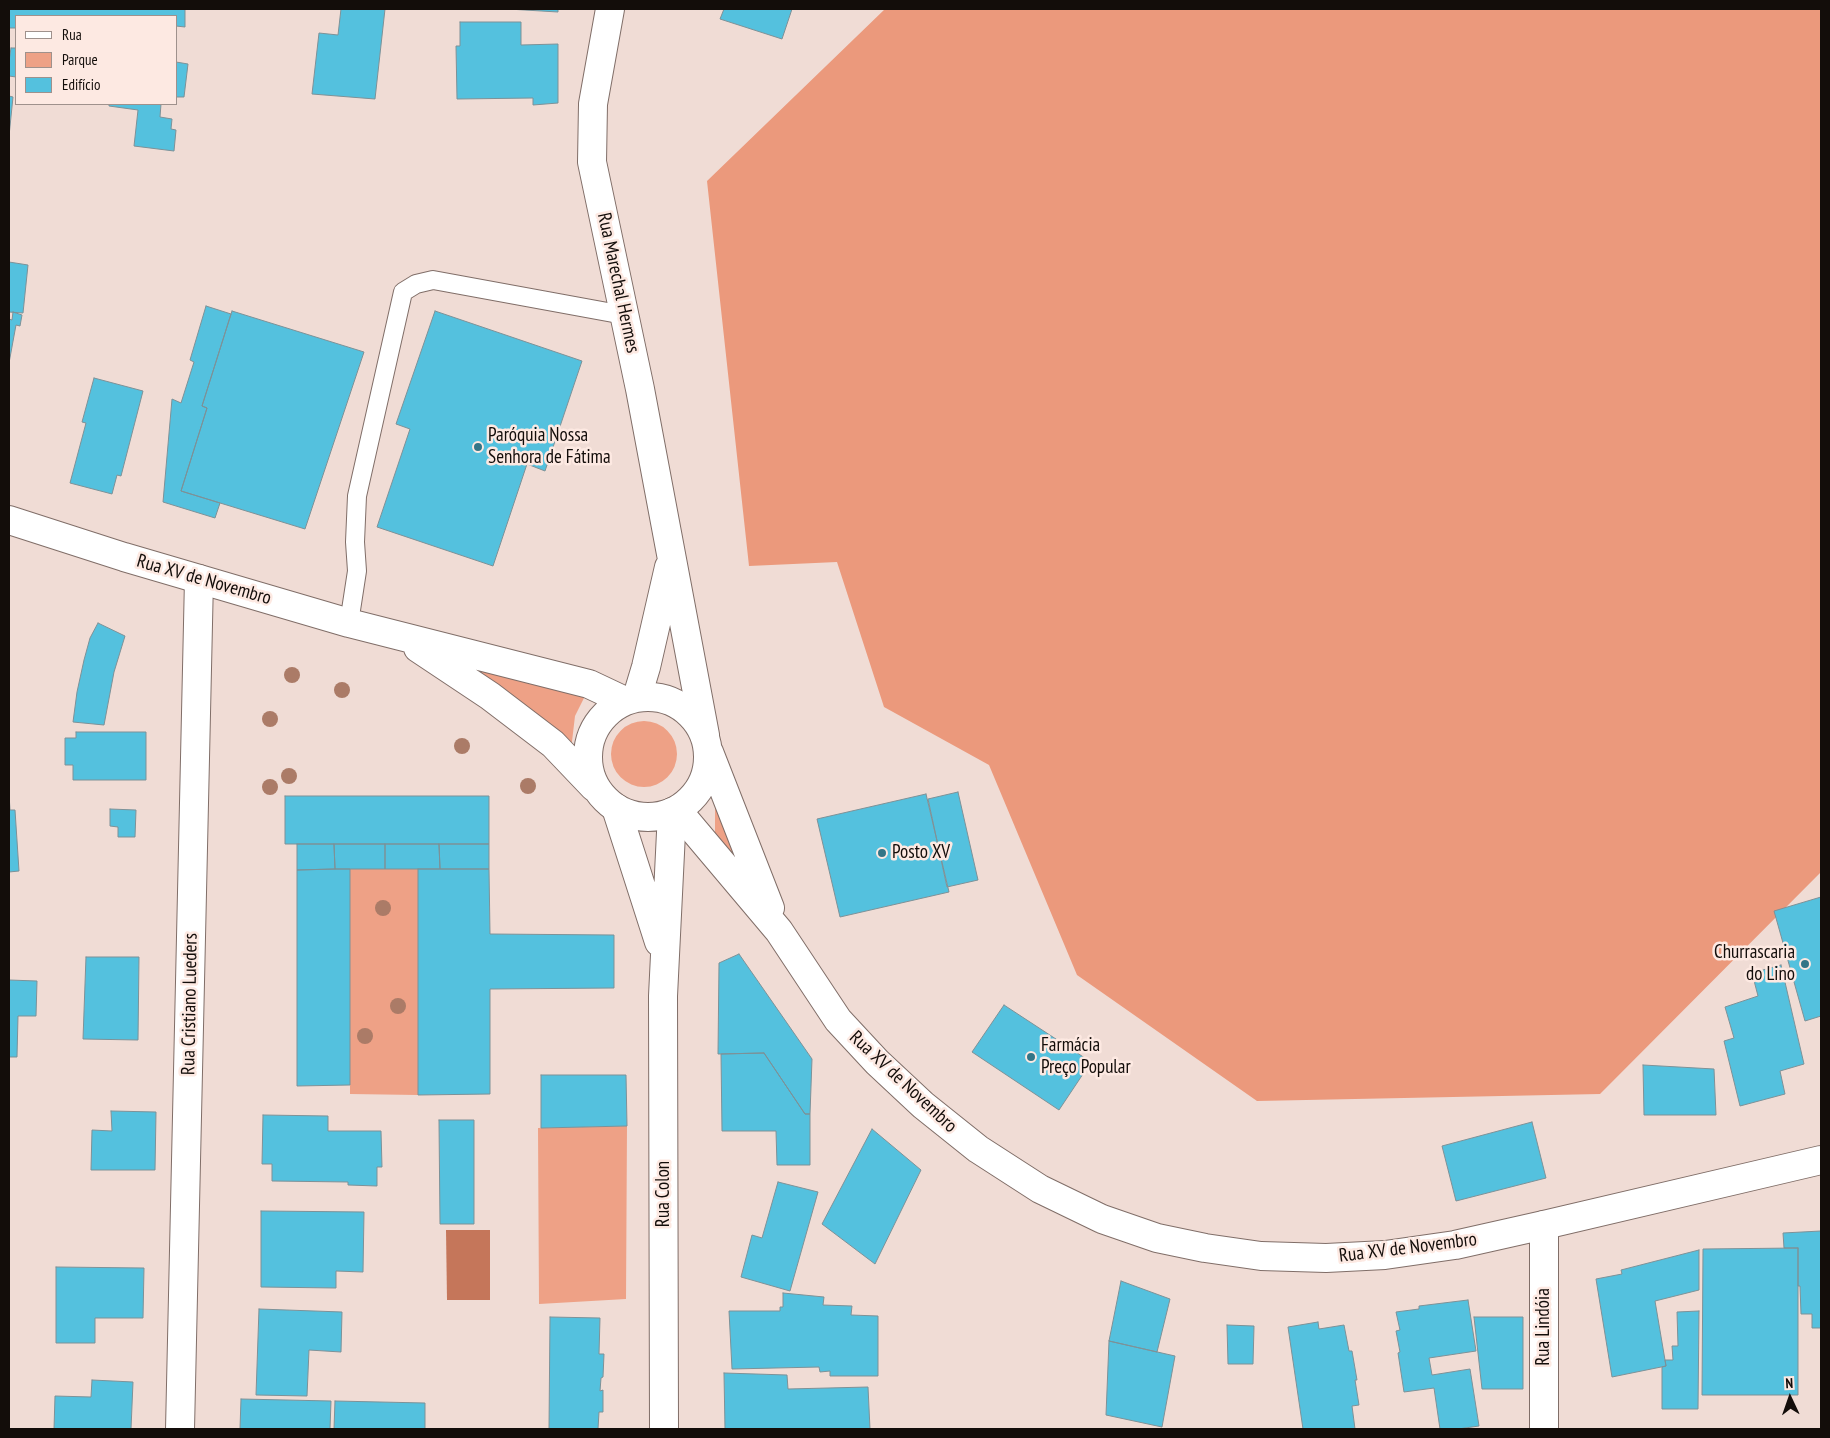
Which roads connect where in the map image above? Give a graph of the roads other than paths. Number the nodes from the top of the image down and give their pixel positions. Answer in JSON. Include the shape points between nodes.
{"nodes":[{"id":1,"x":610,"y":9,"type":"edge"},
{"id":2,"x":624,"y":315,"type":"junction"},
{"id":3,"x":9,"y":520,"type":"edge"},
{"id":4,"x":671,"y":556,"type":"junction"},
{"id":5,"x":199,"y":579,"type":"junction"},
{"id":6,"x":349,"y":623,"type":"junction"},
{"id":7,"x":400,"y":636,"type":"junction"},
{"id":8,"x":631,"y":699,"type":"junction"},
{"id":9,"x":707,"y":743,"type":"junction"},
{"id":10,"x":609,"y":802,"type":"junction"},
{"id":11,"x":675,"y":811,"type":"junction"},
{"id":12,"x":779,"y":931,"type":"junction"},
{"id":13,"x":664,"y":958,"type":"junction"},
{"id":14,"x":1821,"y":1160,"type":"edge"},
{"id":15,"x":1544,"y":1226,"type":"junction"},
{"id":16,"x":180,"y":1429,"type":"edge"},
{"id":17,"x":664,"y":1429,"type":"edge"},
{"id":18,"x":1544,"y":1429,"type":"edge"}],
"edges":[{"from":1,"to":2,"type":"main road","name":"Rua Marechal Hermes","via":[[593,104],[592,162]]},
{"from":2,"to":4,"type":"main road","name":"Rua Marechal Hermes"},
{"from":2,"to":6,"type":"lane","via":[[433,280],[416,284],[403,292],[357,496],[357,571]]},
{"from":3,"to":5,"type":"main road","name":"Rua XV de Novembro"},
{"from":4,"to":8,"type":"main road","name":"Rua Marechal Hermes","via":[[646,667]]},
{"from":4,"to":9,"type":"main road","name":"Rua Marechal Hermes"},
{"from":5,"to":6,"type":"main road","name":"Rua XV de Novembro"},
{"from":5,"to":16,"type":"main road","name":"Rua Cristiano Lueders"},
{"from":6,"to":7,"type":"main road","name":"Rua XV de Novembro"},
{"from":7,"to":8,"type":"main road","name":"Rua XV de Novembro","via":[[590,684]]},
{"from":7,"to":10,"type":"main road","name":"Rua XV de Novembro","via":[[490,696],[553,744]]},
{"from":8,"to":9,"type":"main road","via":[[649,696],[666,699],[683,708],[696,720]]},
{"from":8,"to":10,"type":"main road","via":[[613,708],[599,722],[590,740],[587,759],[592,779]]},
{"from":9,"to":11,"type":"main road","via":[[708,771],[700,789],[687,804]]},
{"from":9,"to":12,"type":"main road","name":"Rua XV de Novembro"},
{"from":10,"to":11,"type":"main road","via":[[633,815],[652,818]]},
{"from":10,"to":13,"type":"main road","name":"Rua Colon"},
{"from":11,"to":12,"type":"main road","name":"Rua XV de Novembro"},
{"from":11,"to":13,"type":"main road","name":"Rua Colon"},
{"from":12,"to":15,"type":"main road","name":"Rua XV de Novembro","via":[[838,1020],[923,1105],[978,1149],[1032,1184],[1102,1220],[1157,1238],[1204,1248],[1261,1256],[1326,1258],[1386,1255]]},
{"from":13,"to":17,"type":"main road","name":"Rua Colon"},
{"from":14,"to":15,"type":"main road","name":"Rua XV de Novembro"},
{"from":15,"to":18,"type":"main road","name":"Rua Lindóia"}]}
